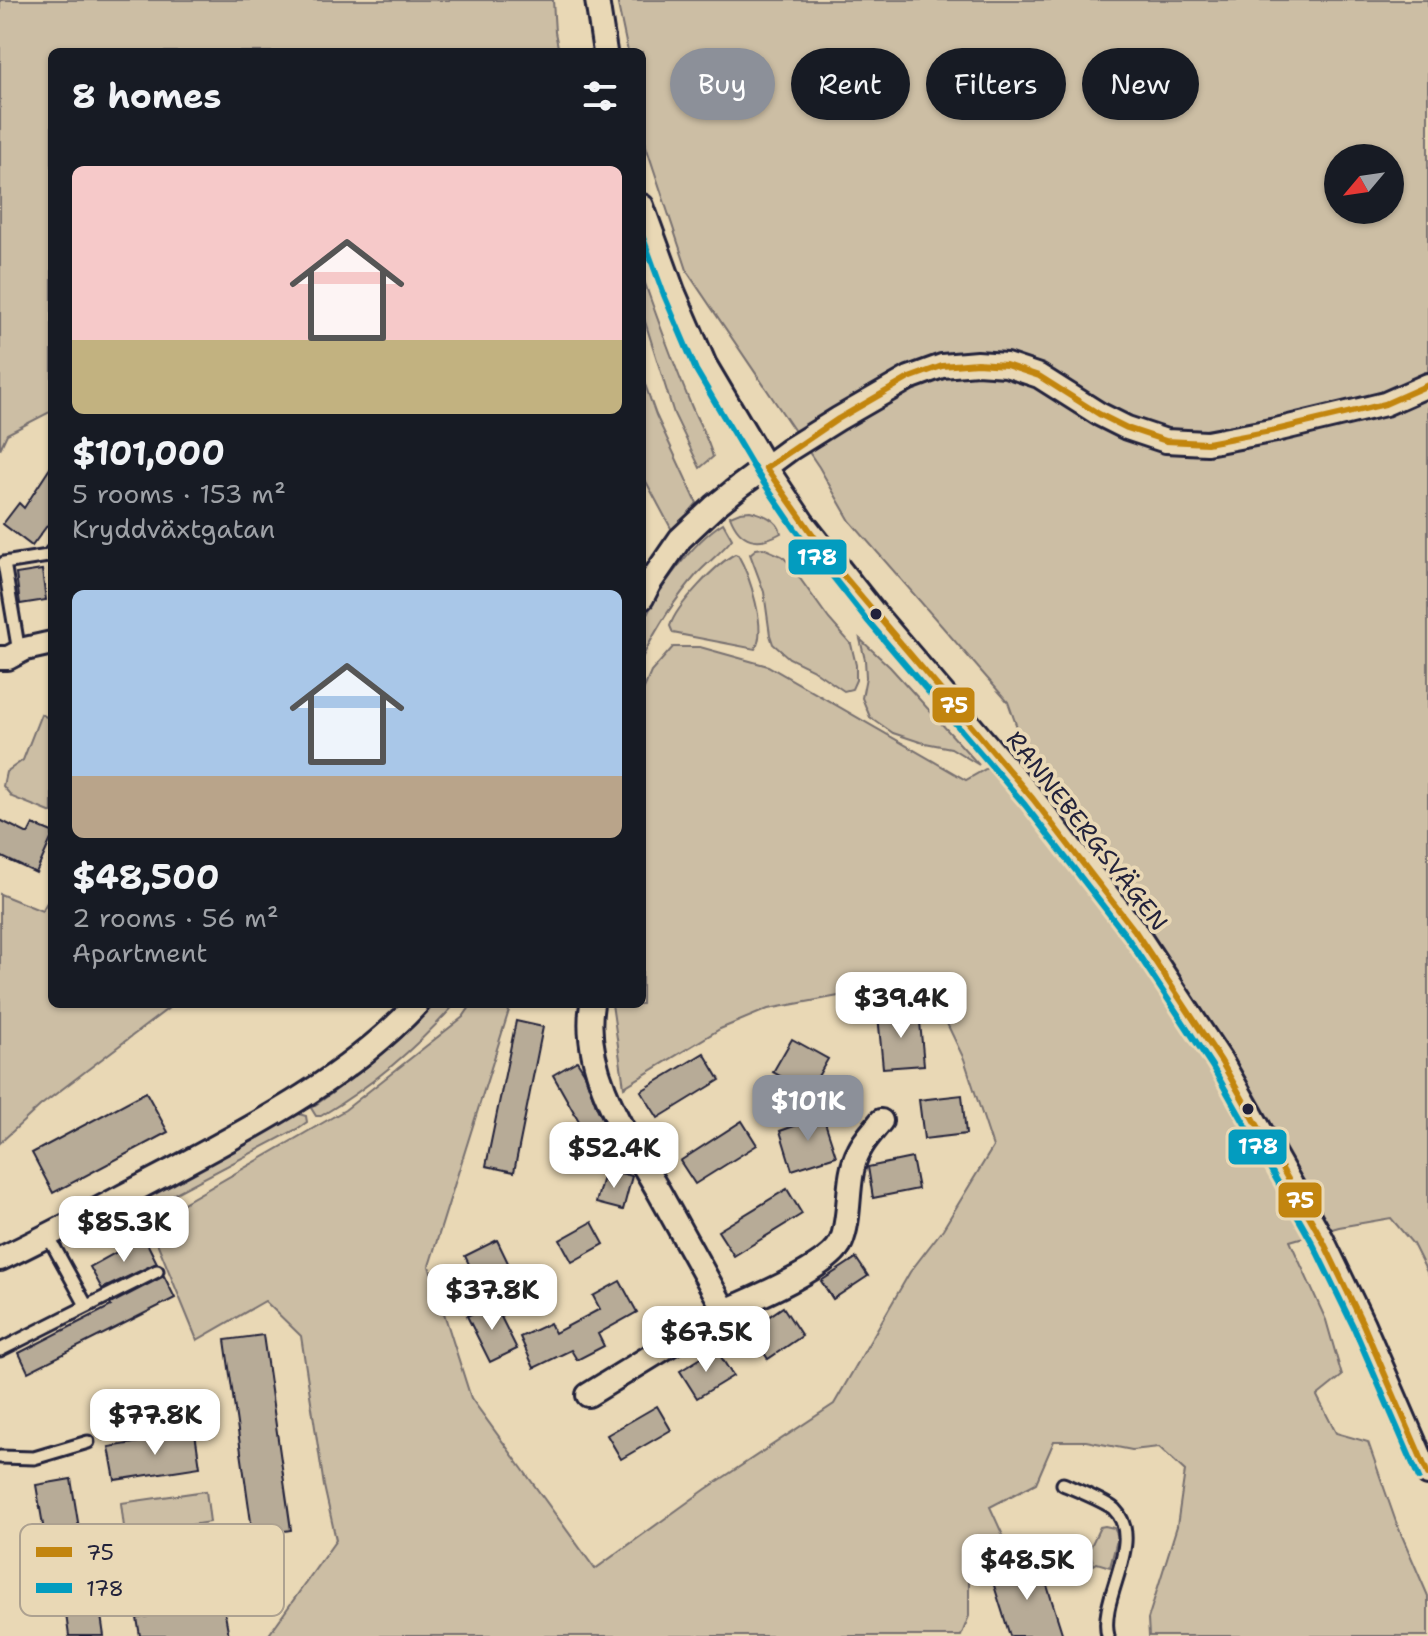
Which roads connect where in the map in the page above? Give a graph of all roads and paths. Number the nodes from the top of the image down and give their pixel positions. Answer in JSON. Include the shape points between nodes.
{"nodes":[{"id":1,"x":597,"y":0,"type":"edge"},
{"id":2,"x":604,"y":48,"type":"edge"},
{"id":3,"x":646,"y":217,"type":"edge"},
{"id":4,"x":1428,"y":385,"type":"edge"},
{"id":5,"x":766,"y":468,"type":"junction"},
{"id":6,"x":48,"y":556,"type":"edge"},
{"id":7,"x":646,"y":590,"type":"edge"},
{"id":8,"x":48,"y":644,"type":"edge"},
{"id":9,"x":9,"y":655,"type":"edge"},
{"id":10,"x":413,"y":1008,"type":"edge"},
{"id":11,"x":592,"y":1008,"type":"edge"},
{"id":12,"x":881,"y":1121,"type":"dead end"},
{"id":13,"x":48,"y":1236,"type":"junction"},
{"id":14,"x":0,"y":1259,"type":"edge"},
{"id":15,"x":157,"y":1271,"type":"dead end"},
{"id":16,"x":86,"y":1305,"type":"junction"},
{"id":17,"x":725,"y":1311,"type":"junction"},
{"id":18,"x":0,"y":1350,"type":"edge"},
{"id":19,"x":588,"y":1395,"type":"dead end"},
{"id":20,"x":88,"y":1442,"type":"dead end"},
{"id":21,"x":0,"y":1457,"type":"edge"},
{"id":22,"x":1428,"y":1474,"type":"edge"},
{"id":23,"x":1063,"y":1484,"type":"dead end"},
{"id":24,"x":1108,"y":1636,"type":"edge"}],
"edges":[{"from":1,"to":2,"type":"street"},
{"from":3,"to":5,"type":"street","name":"RANNEBERGSVÄGEN","via":[[705,365]]},
{"from":4,"to":5,"type":"street","via":[[1385,404],[1207,443],[1166,441],[1127,428],[1039,376],[1006,365],[942,366],[909,378],[838,419]]},
{"from":5,"to":7,"type":"street","via":[[680,539]]},
{"from":5,"to":22,"type":"street","name":"RANNEBERGSVÄGEN","via":[[832,562],[1033,799],[1135,931],[1221,1061],[1322,1239]]},
{"from":6,"to":9,"type":"lane","via":[[4,563]]},
{"from":8,"to":9,"type":"street"},
{"from":10,"to":13,"type":"street","via":[[316,1087]]},
{"from":11,"to":17,"type":"street","via":[[591,1043],[608,1098]]},
{"from":12,"to":17,"type":"street","via":[[858,1151],[841,1242],[831,1256]]},
{"from":13,"to":14,"type":"street"},
{"from":13,"to":16,"type":"lane"},
{"from":15,"to":16,"type":"lane"},
{"from":16,"to":18,"type":"lane"},
{"from":17,"to":19,"type":"street"},
{"from":20,"to":21,"type":"lane","via":[[34,1458]]},
{"from":23,"to":24,"type":"lane","via":[[1113,1508],[1122,1521],[1126,1548],[1112,1590]]}]}
